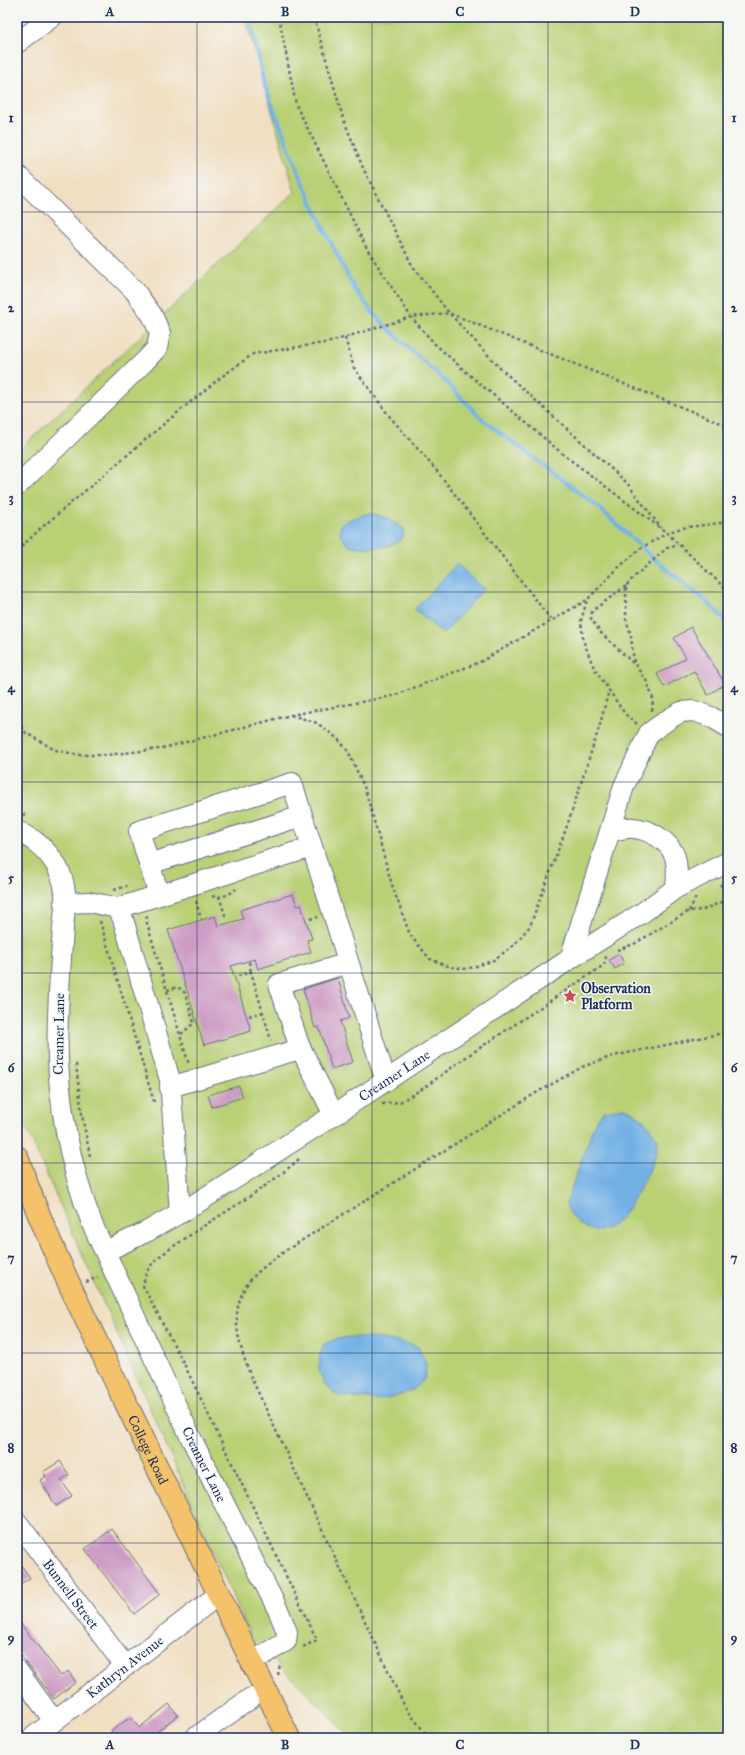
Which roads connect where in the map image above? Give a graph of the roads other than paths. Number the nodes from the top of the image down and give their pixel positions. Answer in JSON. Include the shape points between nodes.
{"nodes":[{"id":1,"x":52,"y":17,"type":"edge"},
{"id":2,"x":17,"y":43,"type":"edge"},
{"id":3,"x":17,"y":175,"type":"edge"},
{"id":4,"x":17,"y":486,"type":"edge"},
{"id":5,"x":728,"y":727,"type":"edge"},
{"id":6,"x":302,"y":816,"type":"junction"},
{"id":7,"x":22,"y":824,"type":"edge"},
{"id":8,"x":612,"y":830,"type":"junction"},
{"id":9,"x":312,"y":847,"type":"junction"},
{"id":10,"x":728,"y":862,"type":"edge"},
{"id":11,"x":149,"y":864,"type":"junction"},
{"id":12,"x":676,"y":888,"type":"junction"},
{"id":13,"x":64,"y":903,"type":"junction"},
{"id":14,"x":151,"y":903,"type":"junction"},
{"id":15,"x":118,"y":908,"type":"junction"},
{"id":16,"x":570,"y":959,"type":"junction"},
{"id":17,"x":348,"y":963,"type":"junction"},
{"id":18,"x":300,"y":1049,"type":"junction"},
{"id":19,"x":386,"y":1081,"type":"junction"},
{"id":20,"x":170,"y":1087,"type":"junction"},
{"id":21,"x":334,"y":1115,"type":"junction"},
{"id":22,"x":17,"y":1157,"type":"edge"},
{"id":23,"x":180,"y":1213,"type":"junction"},
{"id":24,"x":106,"y":1251,"type":"junction"},
{"id":25,"x":17,"y":1522,"type":"edge"},
{"id":26,"x":218,"y":1595,"type":"junction"},
{"id":27,"x":252,"y":1662,"type":"junction"},
{"id":28,"x":125,"y":1666,"type":"junction"},
{"id":29,"x":17,"y":1670,"type":"edge"},
{"id":30,"x":251,"y":1698,"type":"dead end"},
{"id":31,"x":54,"y":1721,"type":"junction"},
{"id":32,"x":32,"y":1738,"type":"edge"},
{"id":33,"x":195,"y":1738,"type":"edge"},
{"id":34,"x":289,"y":1738,"type":"edge"}],
"edges":[{"from":1,"to":2,"type":"street"},
{"from":3,"to":4,"type":"street","via":[[134,290],[152,315],[160,333],[157,348],[145,361]]},
{"from":5,"to":8,"type":"street","via":[[694,711],[681,712],[649,733],[624,786]]},
{"from":6,"to":9,"type":"street"},
{"from":6,"to":11,"type":"street"},
{"from":6,"to":11,"type":"street","via":[[292,783],[139,831]]},
{"from":7,"to":13,"type":"street","name":"Creamer Lane","via":[[26,835],[51,856],[59,870],[65,892]]},
{"from":8,"to":12,"type":"street","via":[[632,827],[649,831],[664,841],[675,856]]},
{"from":8,"to":16,"type":"street"},
{"from":9,"to":14,"type":"street","via":[[212,887]]},
{"from":9,"to":17,"type":"street"},
{"from":10,"to":12,"type":"street","name":"Creamer Lane"},
{"from":11,"to":14,"type":"street"},
{"from":12,"to":16,"type":"street","name":"Creamer Lane"},
{"from":13,"to":15,"type":"street","via":[[89,902]]},
{"from":13,"to":24,"type":"street","name":"Creamer Lane","via":[[57,1069],[75,1176],[93,1226]]},
{"from":14,"to":15,"type":"street"},
{"from":15,"to":20,"type":"street"},
{"from":16,"to":19,"type":"street","name":"Creamer Lane"},
{"from":17,"to":18,"type":"street","via":[[279,984]]},
{"from":17,"to":19,"type":"street"},
{"from":18,"to":20,"type":"street"},
{"from":18,"to":21,"type":"street"},
{"from":19,"to":21,"type":"street","name":"Creamer Lane"},
{"from":20,"to":23,"type":"street"},
{"from":21,"to":23,"type":"street","name":"Creamer Lane"},
{"from":22,"to":26,"type":"main road","name":"College Road","via":[[72,1290]]},
{"from":23,"to":24,"type":"street","name":"Creamer Lane"},
{"from":24,"to":27,"type":"street","name":"Creamer Lane","via":[[192,1440],[287,1632],[286,1641]]},
{"from":25,"to":28,"type":"street","name":"Bunnell Street"},
{"from":26,"to":27,"type":"main road","name":"College Road"},
{"from":26,"to":28,"type":"street","name":"Kathryn Avenue"},
{"from":27,"to":34,"type":"main road","name":"College Road"},
{"from":28,"to":31,"type":"street","name":"Kathryn Avenue"},
{"from":29,"to":31,"type":"street"},
{"from":30,"to":33,"type":"street"},
{"from":31,"to":32,"type":"street","name":"Kathryn Avenue"}]}
